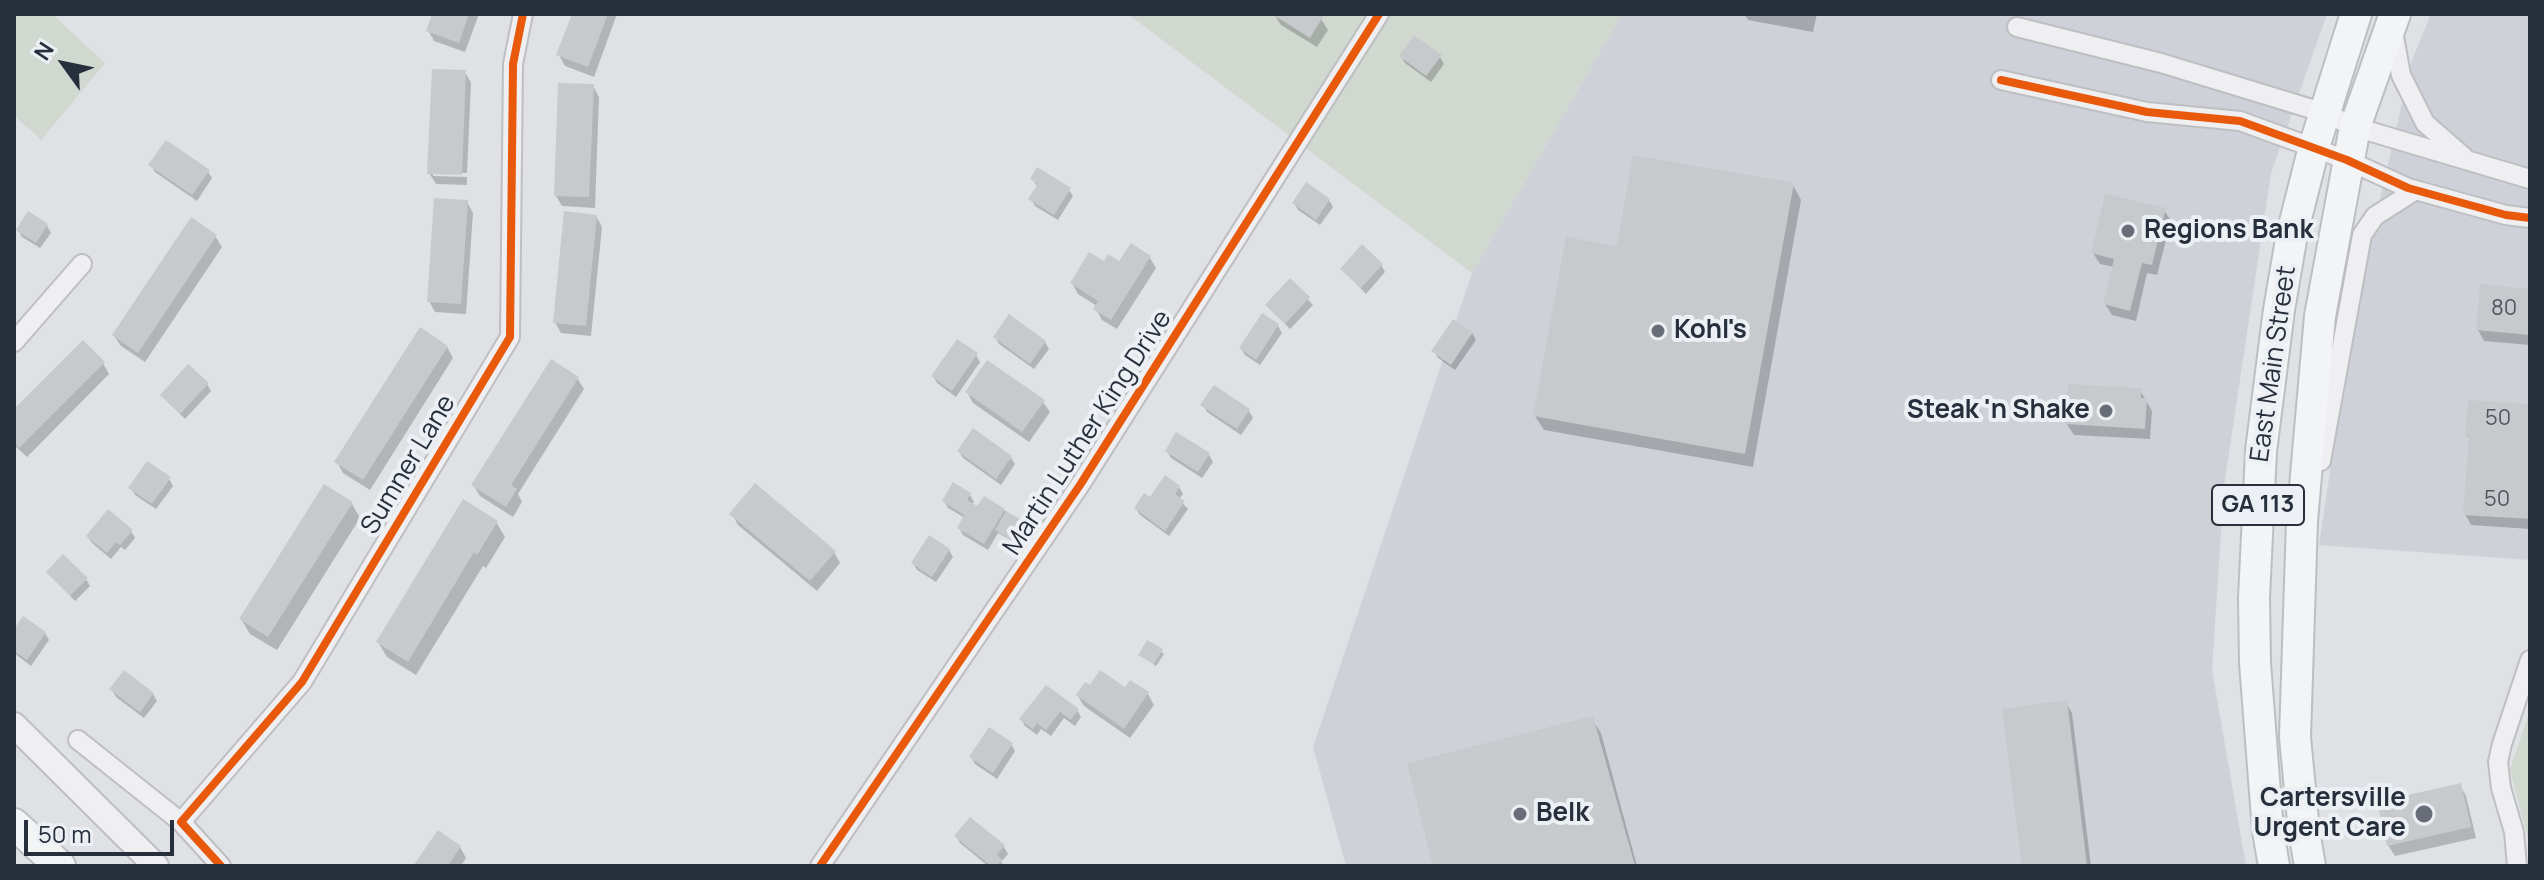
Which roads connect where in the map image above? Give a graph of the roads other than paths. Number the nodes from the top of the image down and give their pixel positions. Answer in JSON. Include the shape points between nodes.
{"nodes":[{"id":1,"x":523,"y":14,"type":"edge"},
{"id":2,"x":1379,"y":14,"type":"edge"},
{"id":3,"x":2356,"y":14,"type":"edge"},
{"id":4,"x":2393,"y":18,"type":"edge"},
{"id":5,"x":2017,"y":27,"type":"dead end"},
{"id":6,"x":2001,"y":80,"type":"dead end"},
{"id":7,"x":2325,"y":113,"type":"junction"},
{"id":8,"x":2355,"y":127,"type":"junction"},
{"id":9,"x":2314,"y":147,"type":"junction"},
{"id":10,"x":2347,"y":160,"type":"junction"},
{"id":11,"x":2470,"y":161,"type":"junction"},
{"id":12,"x":2530,"y":179,"type":"edge"},
{"id":13,"x":2416,"y":190,"type":"junction"},
{"id":14,"x":2530,"y":218,"type":"edge"},
{"id":15,"x":82,"y":264,"type":"dead end"},
{"id":16,"x":14,"y":342,"type":"edge"},
{"id":17,"x":2302,"y":521,"type":"junction"},
{"id":18,"x":2530,"y":660,"type":"edge"},
{"id":19,"x":14,"y":725,"type":"edge"},
{"id":20,"x":78,"y":740,"type":"dead end"},
{"id":21,"x":181,"y":822,"type":"junction"},
{"id":22,"x":14,"y":824,"type":"edge"},
{"id":23,"x":60,"y":866,"type":"edge"},
{"id":24,"x":156,"y":866,"type":"edge"},
{"id":25,"x":221,"y":866,"type":"edge"},
{"id":26,"x":820,"y":866,"type":"edge"},
{"id":27,"x":2274,"y":866,"type":"edge"},
{"id":28,"x":2310,"y":866,"type":"edge"},
{"id":29,"x":2517,"y":866,"type":"edge"}],
"edges":[{"from":1,"to":21,"type":"street","name":"Sumner Lane","via":[[513,64],[510,337],[302,682]]},
{"from":2,"to":26,"type":"street","name":"Martin Luther King Drive","via":[[1080,485]]},
{"from":3,"to":7,"type":"main road","name":"East Main Street","number":"GA 113"},
{"from":4,"to":8,"type":"main road","name":"East Main Street","number":"GA 113"},
{"from":4,"to":11,"type":"street","via":[[2401,75],[2425,123]]},
{"from":5,"to":7,"type":"street","via":[[2161,63]]},
{"from":6,"to":9,"type":"street","via":[[2147,112],[2240,121]]},
{"from":7,"to":8,"type":"street"},
{"from":7,"to":9,"type":"main road","name":"East Main Street","number":"GA 113"},
{"from":8,"to":10,"type":"main road","name":"East Main Street","number":"GA 113"},
{"from":8,"to":11,"type":"street"},
{"from":9,"to":10,"type":"street"},
{"from":9,"to":27,"type":"main road","name":"East Main Street","number":"GA 113","via":[[2281,295],[2260,464],[2255,663]]},
{"from":10,"to":13,"type":"street"},
{"from":10,"to":17,"type":"main road","name":"East Main Street","number":"GA 113","via":[[2320,316]]},
{"from":11,"to":12,"type":"street"},
{"from":13,"to":14,"type":"street"},
{"from":13,"to":17,"type":"street","via":[[2375,216],[2362,235],[2310,520]]},
{"from":15,"to":16,"type":"street"},
{"from":17,"to":28,"type":"main road","name":"East Main Street","number":"GA 113","via":[[2295,737]]},
{"from":18,"to":29,"type":"street","via":[[2498,762]]},
{"from":19,"to":24,"type":"street"},
{"from":20,"to":21,"type":"street"},
{"from":21,"to":25,"type":"street"},
{"from":22,"to":23,"type":"main road"}]}
